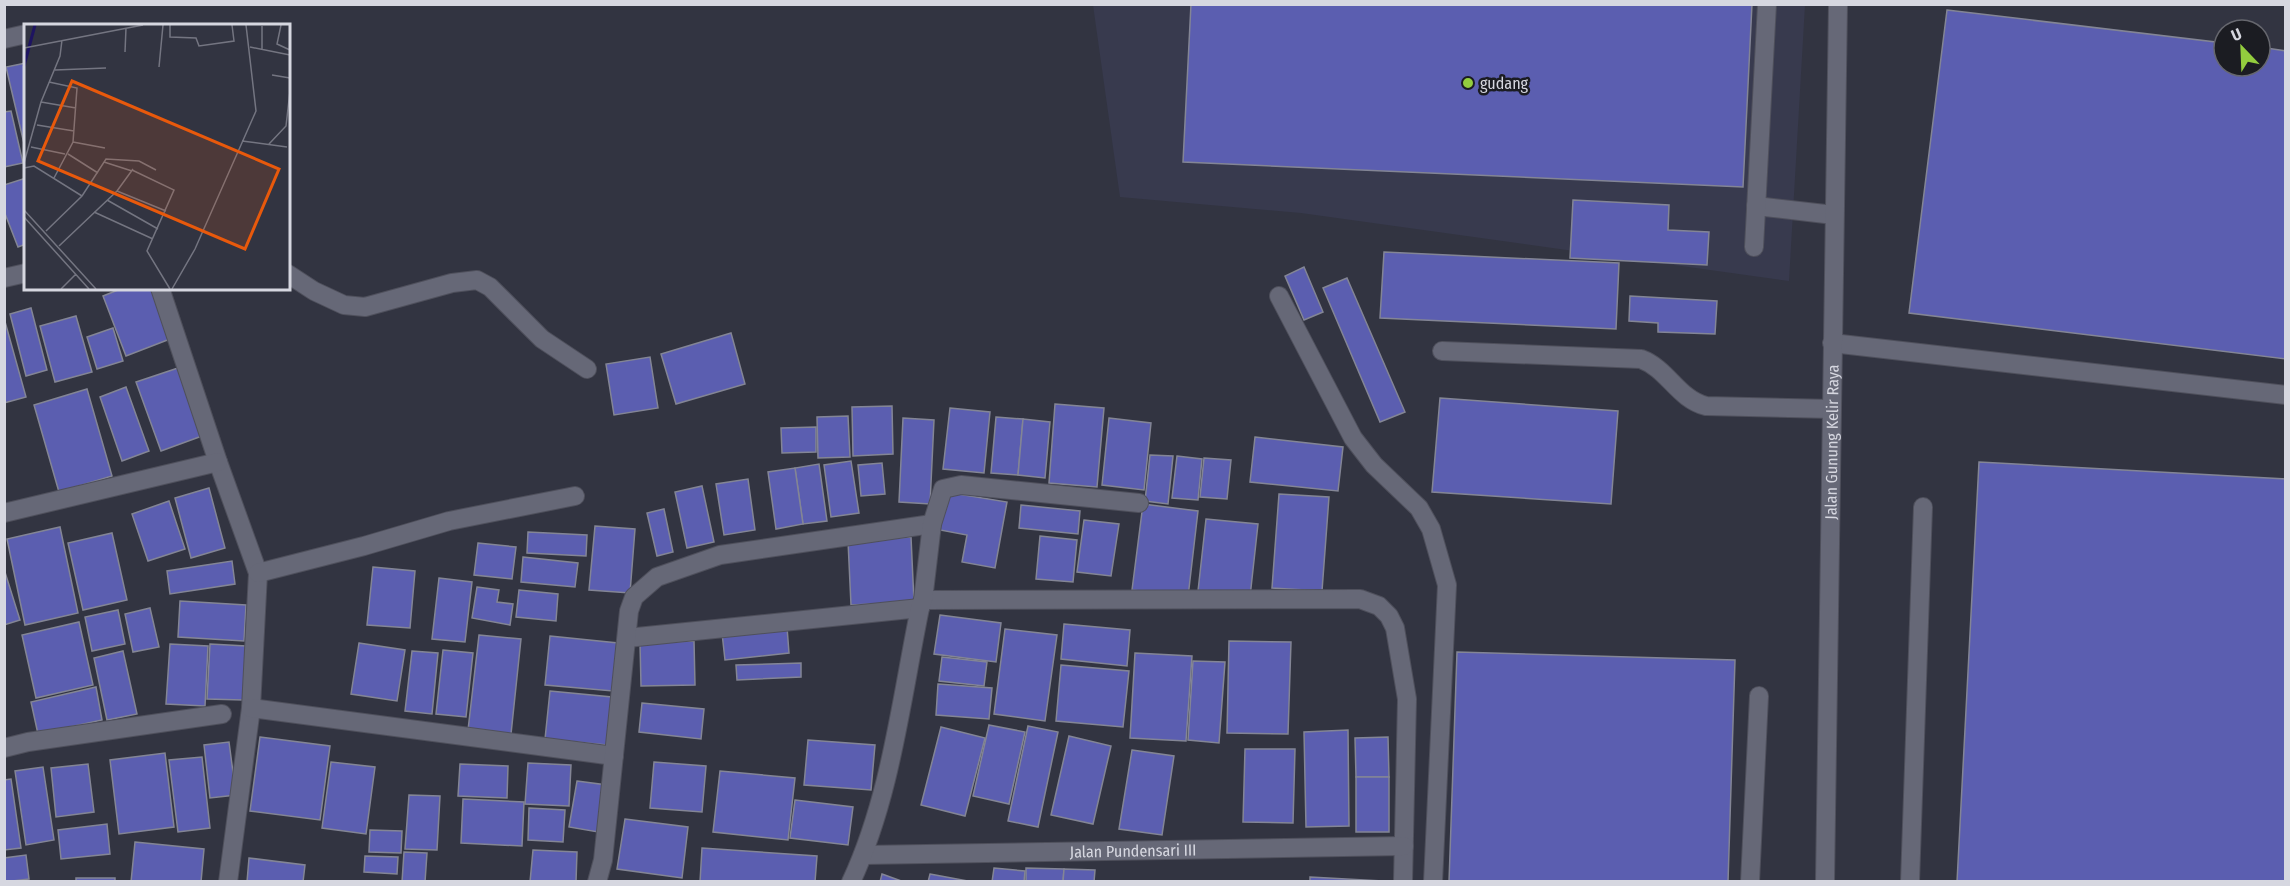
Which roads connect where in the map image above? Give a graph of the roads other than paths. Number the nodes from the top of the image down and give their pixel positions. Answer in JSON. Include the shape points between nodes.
{"nodes":[{"id":1,"x":1767,"y":4,"type":"edge"},
{"id":2,"x":1838,"y":4,"type":"edge"},
{"id":3,"x":24,"y":34,"type":"edge"},
{"id":4,"x":4,"y":39,"type":"edge"},
{"id":5,"x":1756,"y":206,"type":"junction"},
{"id":6,"x":1834,"y":215,"type":"junction"},
{"id":7,"x":1754,"y":247,"type":"dead end"},
{"id":8,"x":24,"y":273,"type":"edge"},
{"id":9,"x":290,"y":275,"type":"edge"},
{"id":10,"x":4,"y":278,"type":"edge"},
{"id":11,"x":161,"y":290,"type":"edge"},
{"id":12,"x":1279,"y":296,"type":"dead end"},
{"id":13,"x":1832,"y":343,"type":"junction"},
{"id":14,"x":1442,"y":351,"type":"dead end"},
{"id":15,"x":586,"y":369,"type":"dead end"},
{"id":16,"x":2286,"y":395,"type":"edge"},
{"id":17,"x":1832,"y":409,"type":"junction"},
{"id":18,"x":218,"y":462,"type":"junction"},
{"id":19,"x":575,"y":496,"type":"dead end"},
{"id":20,"x":1139,"y":503,"type":"dead end"},
{"id":21,"x":1923,"y":507,"type":"dead end"},
{"id":22,"x":4,"y":513,"type":"edge"},
{"id":23,"x":932,"y":524,"type":"junction"},
{"id":24,"x":258,"y":573,"type":"junction"},
{"id":25,"x":921,"y":604,"type":"junction"},
{"id":26,"x":627,"y":638,"type":"junction"},
{"id":27,"x":1759,"y":696,"type":"dead end"},
{"id":28,"x":251,"y":708,"type":"junction"},
{"id":29,"x":222,"y":714,"type":"dead end"},
{"id":30,"x":4,"y":748,"type":"edge"},
{"id":31,"x":614,"y":756,"type":"junction"},
{"id":32,"x":1404,"y":846,"type":"junction"},
{"id":33,"x":863,"y":855,"type":"junction"},
{"id":34,"x":228,"y":882,"type":"edge"},
{"id":35,"x":597,"y":882,"type":"edge"},
{"id":36,"x":851,"y":882,"type":"edge"},
{"id":37,"x":1403,"y":882,"type":"edge"},
{"id":38,"x":1433,"y":882,"type":"edge"},
{"id":39,"x":1750,"y":882,"type":"edge"},
{"id":40,"x":1825,"y":882,"type":"edge"},
{"id":41,"x":1910,"y":882,"type":"edge"}],
"edges":[{"from":1,"to":5,"type":"street"},
{"from":2,"to":6,"type":"street","name":"Jalan Gunung Kelir Raya"},
{"from":3,"to":4,"type":"street"},
{"from":5,"to":6,"type":"street"},
{"from":5,"to":7,"type":"street"},
{"from":6,"to":13,"type":"street","name":"Jalan Gunung Kelir Raya"},
{"from":8,"to":10,"type":"street"},
{"from":9,"to":15,"type":"street","via":[[344,305],[365,307],[477,280],[490,287],[542,339]]},
{"from":11,"to":18,"type":"street"},
{"from":12,"to":38,"type":"street","via":[[1353,438],[1374,465],[1419,508],[1431,529],[1448,585]]},
{"from":13,"to":16,"type":"street"},
{"from":13,"to":17,"type":"street","name":"Jalan Gunung Kelir Raya"},
{"from":14,"to":17,"type":"street","via":[[1641,359],[1651,362],[1695,404]]},
{"from":17,"to":40,"type":"street","name":"Jalan Gunung Kelir Raya"},
{"from":18,"to":22,"type":"street"},
{"from":18,"to":24,"type":"street"},
{"from":19,"to":24,"type":"street","via":[[449,521]]},
{"from":20,"to":23,"type":"street","via":[[954,485],[943,489]]},
{"from":21,"to":41,"type":"street"},
{"from":23,"to":25,"type":"street"},
{"from":23,"to":26,"type":"street","via":[[720,555],[657,577],[634,597]]},
{"from":24,"to":28,"type":"street"},
{"from":25,"to":26,"type":"street"},
{"from":25,"to":32,"type":"street","via":[[1360,599],[1379,606],[1395,628],[1407,699]]},
{"from":25,"to":33,"type":"street","via":[[881,802]]},
{"from":26,"to":31,"type":"street"},
{"from":27,"to":39,"type":"street"},
{"from":28,"to":31,"type":"street"},
{"from":28,"to":34,"type":"street"},
{"from":29,"to":30,"type":"street"},
{"from":31,"to":35,"type":"street","via":[[603,860]]},
{"from":32,"to":33,"type":"street","name":"Jalan Pundensari III"},
{"from":32,"to":37,"type":"street"},
{"from":33,"to":36,"type":"street"}]}
